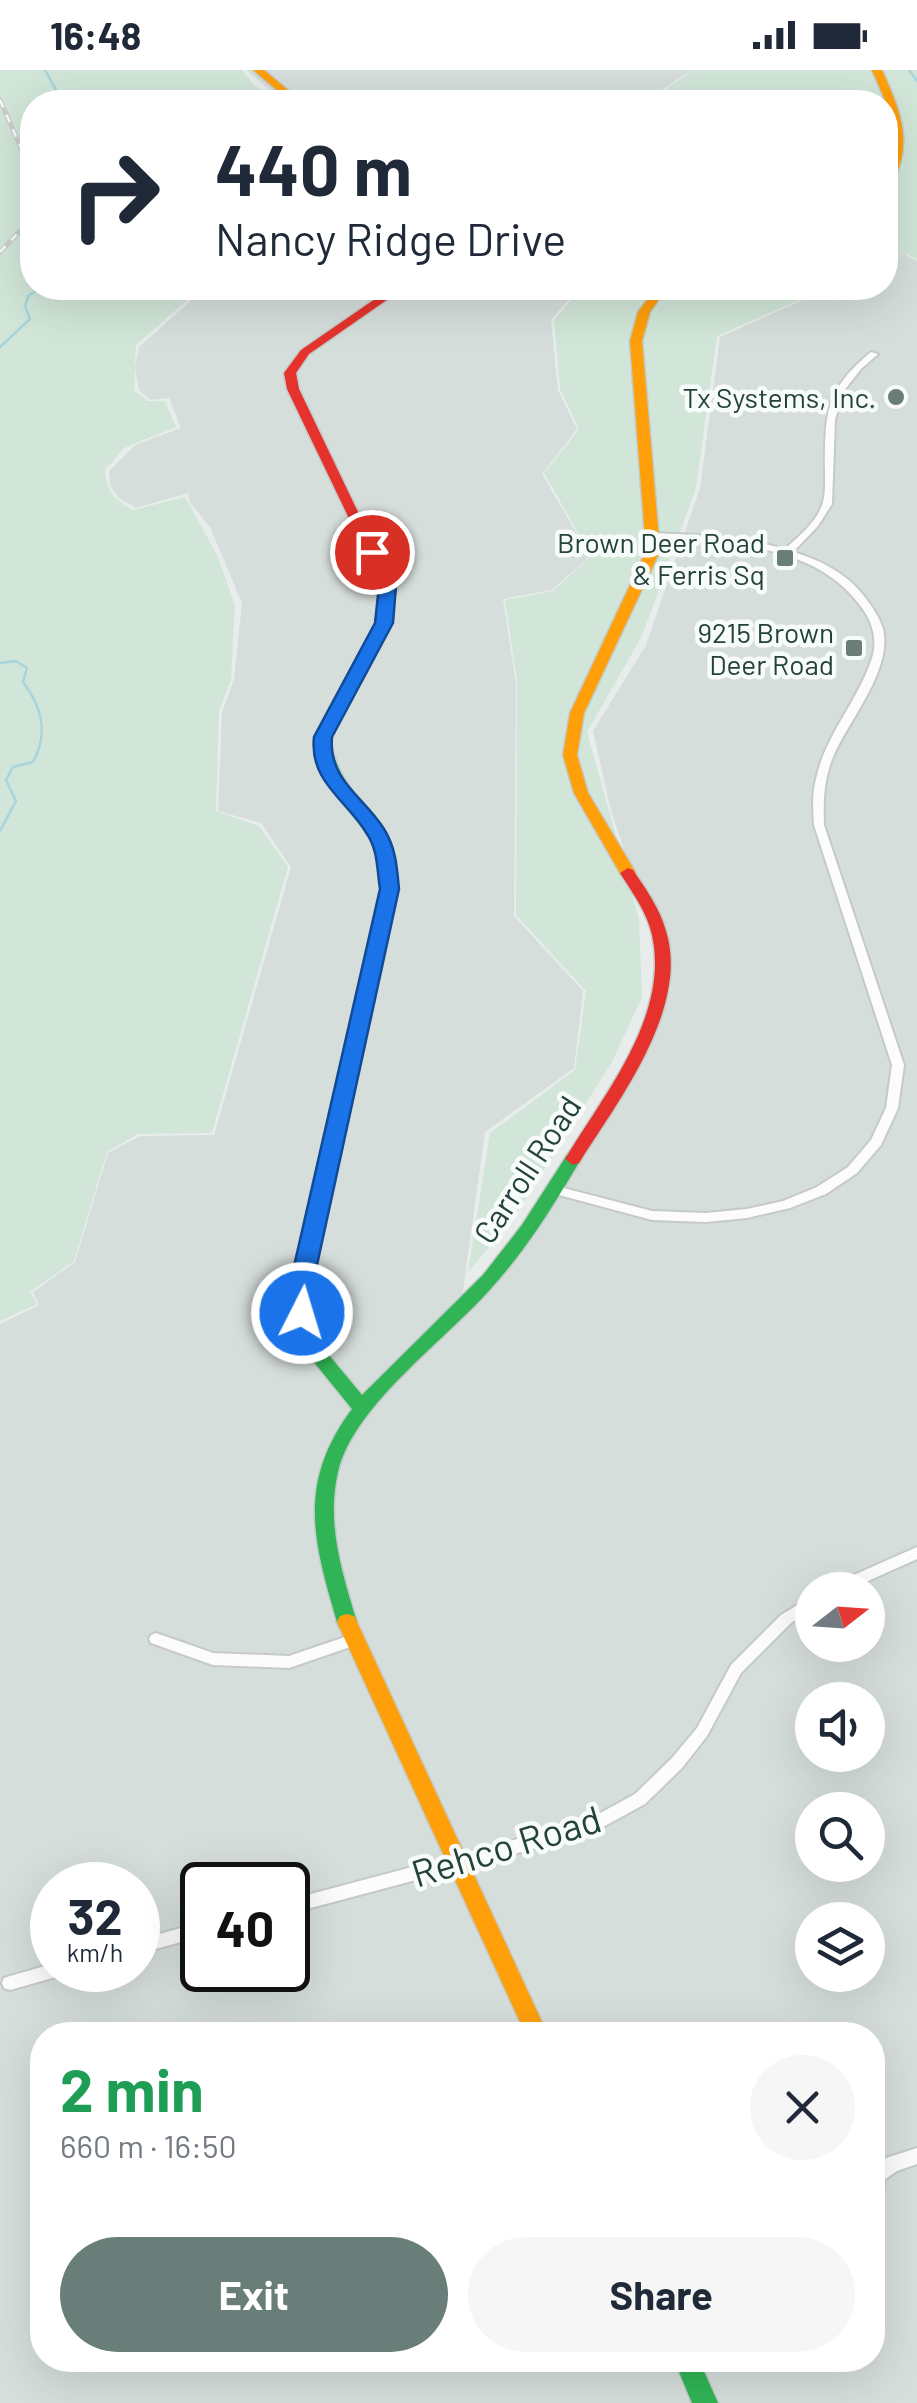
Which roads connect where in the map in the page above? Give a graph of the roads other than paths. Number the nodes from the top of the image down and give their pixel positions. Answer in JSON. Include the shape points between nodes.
{"nodes":[{"id":1,"x":258,"y":70,"type":"edge"},
{"id":2,"x":282,"y":90,"type":"edge"},
{"id":3,"x":898,"y":123,"type":"edge"},
{"id":4,"x":898,"y":172,"type":"edge"},
{"id":5,"x":380,"y":300,"type":"edge"},
{"id":6,"x":648,"y":300,"type":"edge"},
{"id":7,"x":874,"y":354,"type":"dead end"},
{"id":8,"x":654,"y":536,"type":"junction"},
{"id":9,"x":787,"y":552,"type":"junction"},
{"id":10,"x":552,"y":1189,"type":"junction"},
{"id":11,"x":361,"y":1406,"type":"junction"},
{"id":12,"x":917,"y":1552,"type":"edge"},
{"id":13,"x":873,"y":1572,"type":"edge"},
{"id":14,"x":795,"y":1613,"type":"edge"},
{"id":15,"x":156,"y":1638,"type":"dead end"},
{"id":16,"x":354,"y":1640,"type":"junction"},
{"id":17,"x":457,"y":1862,"type":"junction"},
{"id":18,"x":310,"y":1901,"type":"edge"},
{"id":19,"x":30,"y":1977,"type":"edge"},
{"id":20,"x":10,"y":1983,"type":"dead end"},
{"id":21,"x":530,"y":2022,"type":"edge"},
{"id":22,"x":917,"y":2156,"type":"edge"},
{"id":23,"x":885,"y":2171,"type":"edge"},
{"id":24,"x":691,"y":2372,"type":"edge"},
{"id":25,"x":705,"y":2403,"type":"edge"}],
"edges":[{"from":1,"to":2,"type":"main road"},
{"from":3,"to":4,"type":"main road","via":[[906,144]]},
{"from":5,"to":11,"type":"main road","via":[[304,352],[290,373],[388,586],[384,623],[321,752],[330,777],[385,849],[390,889],[298,1297],[315,1352]]},
{"from":6,"to":8,"type":"main road","name":"Carroll Road","via":[[636,340]]},
{"from":7,"to":9,"type":"street","via":[[835,393],[828,500],[821,517]]},
{"from":8,"to":9,"type":"street","via":[[721,539]]},
{"from":8,"to":10,"type":"main road","name":"Carroll Road","via":[[649,566],[577,713],[570,755],[581,793],[660,935],[660,1002]]},
{"from":9,"to":10,"type":"street","via":[[844,582],[878,626],[877,661],[830,749],[816,796],[819,825],[898,1065],[898,1099],[888,1127],[868,1158],[811,1196],[727,1218],[661,1216]]},
{"from":10,"to":11,"type":"main road","name":"Carroll Road","via":[[493,1275]]},
{"from":11,"to":16,"type":"main road","name":"Carroll Road","via":[[332,1457],[320,1514],[331,1584]]},
{"from":12,"to":13,"type":"street"},
{"from":14,"to":17,"type":"street","name":"Rehco Road","via":[[736,1670],[702,1732],[640,1799],[598,1822]]},
{"from":15,"to":16,"type":"street","via":[[213,1659],[290,1662]]},
{"from":16,"to":17,"type":"main road","name":"Carroll Road"},
{"from":17,"to":18,"type":"street","name":"Rehco Road"},
{"from":17,"to":21,"type":"main road","name":"Carroll Road"},
{"from":19,"to":20,"type":"street"},
{"from":22,"to":23,"type":"street"},
{"from":24,"to":25,"type":"main road"}]}
